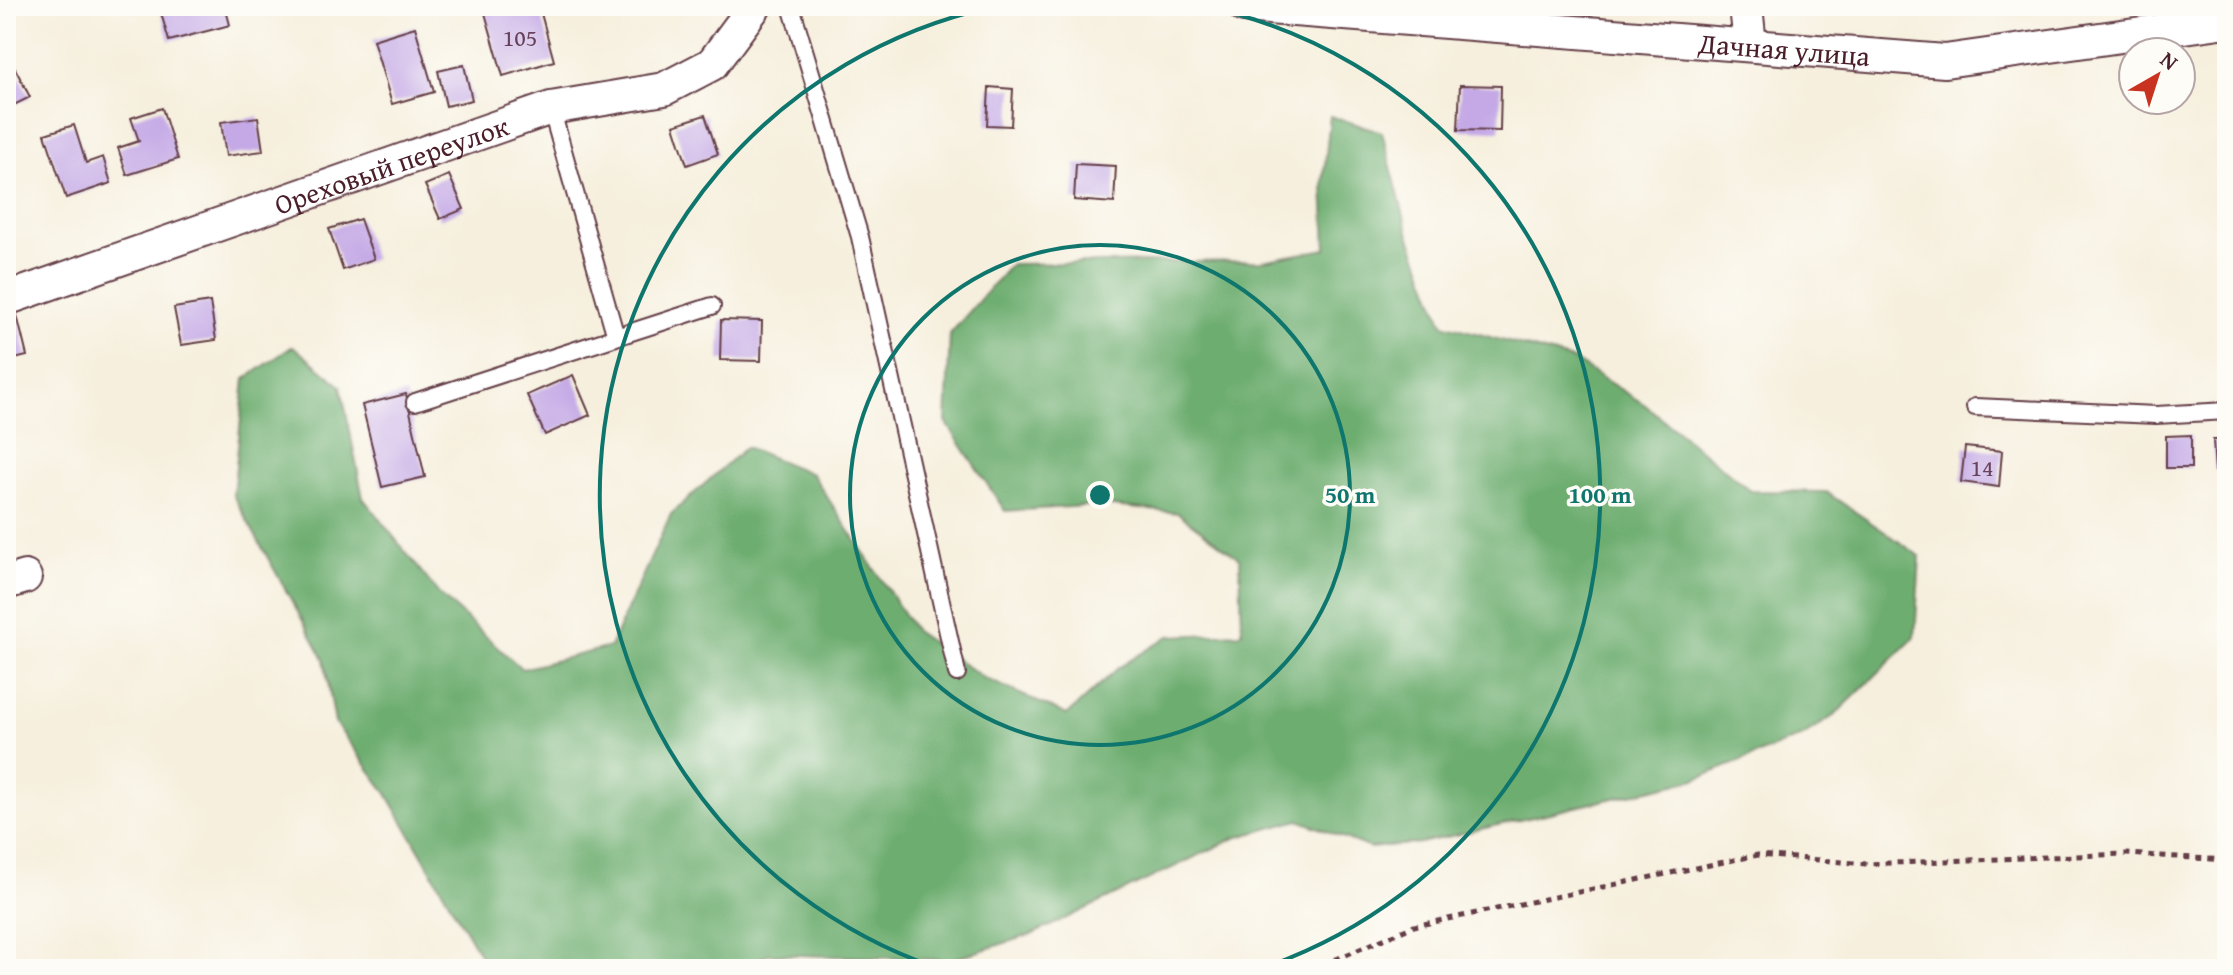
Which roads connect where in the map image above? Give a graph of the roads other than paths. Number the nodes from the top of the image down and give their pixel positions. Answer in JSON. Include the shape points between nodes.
{"nodes":[{"id":1,"x":755,"y":6,"type":"edge"},
{"id":2,"x":791,"y":6,"type":"edge"},
{"id":3,"x":1244,"y":6,"type":"edge"},
{"id":4,"x":1746,"y":6,"type":"edge"},
{"id":5,"x":2227,"y":21,"type":"edge"},
{"id":6,"x":1750,"y":45,"type":"junction"},
{"id":7,"x":551,"y":108,"type":"junction"},
{"id":8,"x":6,"y":299,"type":"edge"},
{"id":9,"x":712,"y":306,"type":"dead end"},
{"id":10,"x":616,"y":337,"type":"junction"},
{"id":11,"x":415,"y":402,"type":"dead end"},
{"id":12,"x":1975,"y":407,"type":"dead end"},
{"id":13,"x":2227,"y":411,"type":"edge"},
{"id":14,"x":957,"y":673,"type":"dead end"}],
"edges":[{"from":1,"to":7,"type":"street","name":"Ореховый переулок","via":[[712,64],[664,89]]},
{"from":2,"to":14,"type":"lane","via":[[860,237]]},
{"from":3,"to":6,"type":"street","name":"Дачная улица"},
{"from":4,"to":6,"type":"street"},
{"from":5,"to":6,"type":"street","name":"Дачная улица","via":[[1945,61]]},
{"from":7,"to":8,"type":"street","name":"Ореховый переулок"},
{"from":7,"to":10,"type":"lane"},
{"from":9,"to":10,"type":"lane"},
{"from":10,"to":11,"type":"lane"},
{"from":12,"to":13,"type":"lane","via":[[2156,415]]}]}
